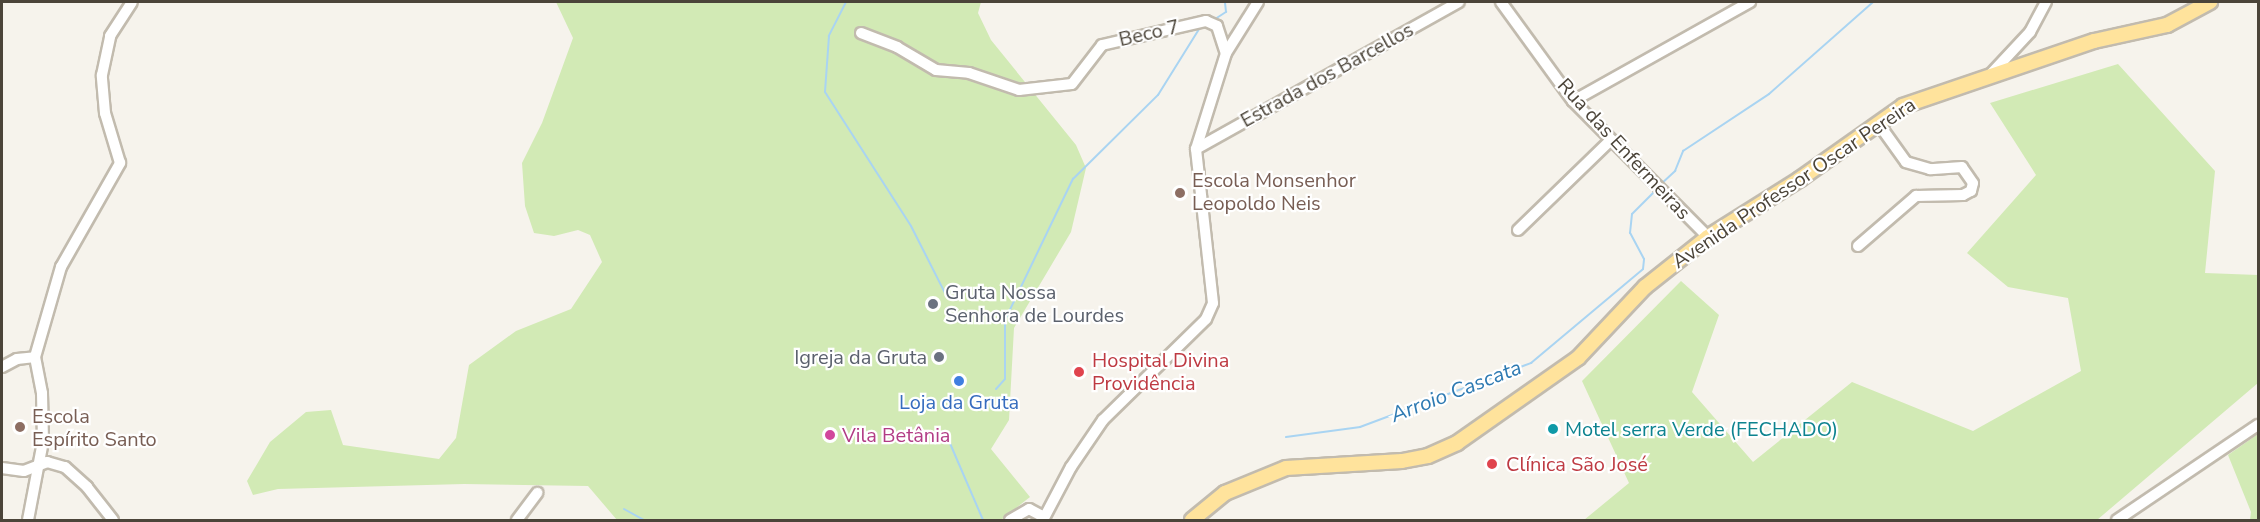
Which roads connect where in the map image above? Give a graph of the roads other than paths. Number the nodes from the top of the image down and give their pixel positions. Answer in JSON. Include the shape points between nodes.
{"nodes":[{"id":1,"x":132,"y":2,"type":"edge"},
{"id":2,"x":1258,"y":2,"type":"edge"},
{"id":3,"x":1459,"y":2,"type":"edge"},
{"id":4,"x":1501,"y":2,"type":"edge"},
{"id":5,"x":1750,"y":2,"type":"edge"},
{"id":6,"x":2046,"y":2,"type":"edge"},
{"id":7,"x":2210,"y":2,"type":"edge"},
{"id":8,"x":861,"y":33,"type":"dead end"},
{"id":9,"x":1226,"y":53,"type":"junction"},
{"id":10,"x":1990,"y":76,"type":"junction"},
{"id":11,"x":1573,"y":101,"type":"junction"},
{"id":12,"x":1878,"y":123,"type":"junction"},
{"id":13,"x":1610,"y":141,"type":"junction"},
{"id":14,"x":1196,"y":149,"type":"junction"},
{"id":15,"x":1518,"y":230,"type":"dead end"},
{"id":16,"x":1708,"y":237,"type":"junction"},
{"id":17,"x":1858,"y":246,"type":"dead end"},
{"id":18,"x":35,"y":357,"type":"junction"},
{"id":19,"x":2,"y":367,"type":"edge"},
{"id":20,"x":2259,"y":425,"type":"edge"},
{"id":21,"x":37,"y":467,"type":"junction"},
{"id":22,"x":2,"y":468,"type":"edge"},
{"id":23,"x":537,"y":493,"type":"dead end"},
{"id":24,"x":1043,"y":519,"type":"edge"},
{"id":25,"x":28,"y":520,"type":"edge"},
{"id":26,"x":113,"y":520,"type":"edge"},
{"id":27,"x":517,"y":520,"type":"edge"},
{"id":28,"x":1010,"y":520,"type":"edge"},
{"id":29,"x":1192,"y":520,"type":"edge"},
{"id":30,"x":2117,"y":520,"type":"edge"}],
"edges":[{"from":1,"to":18,"type":"street","via":[[110,36],[102,75],[105,113],[120,163],[61,267]]},
{"from":2,"to":9,"type":"street"},
{"from":3,"to":14,"type":"street","name":"Estrada dos Barcellos"},
{"from":4,"to":11,"type":"street","name":"Rua das Enfermeiras"},
{"from":5,"to":11,"type":"street"},
{"from":6,"to":10,"type":"street","via":[[2030,32]]},
{"from":7,"to":10,"type":"main road","name":"Avenida Professor Oscar Pereira","via":[[2168,26],[2094,41]]},
{"from":8,"to":9,"type":"street","name":"Beco 7","via":[[897,47],[936,70],[969,73],[1019,90],[1072,84],[1102,45],[1206,21],[1217,26]]},
{"from":9,"to":14,"type":"street"},
{"from":10,"to":12,"type":"main road","name":"Avenida Professor Oscar Pereira","via":[[1933,93]]},
{"from":11,"to":13,"type":"street","name":"Rua das Enfermeiras"},
{"from":12,"to":16,"type":"main road","name":"Avenida Professor Oscar Pereira","via":[[1800,179]]},
{"from":12,"to":17,"type":"street","via":[[1906,162],[1915,168],[1962,167],[1973,183],[1971,191],[1963,195],[1916,196]]},
{"from":13,"to":15,"type":"street"},
{"from":13,"to":16,"type":"street","name":"Rua das Enfermeiras"},
{"from":14,"to":24,"type":"street","via":[[1213,290],[1206,319],[1103,420]]},
{"from":16,"to":29,"type":"main road","name":"Avenida Professor Oscar Pereira","via":[[1645,287],[1578,358],[1457,443],[1428,456],[1402,461],[1286,468],[1225,493]]},
{"from":18,"to":19,"type":"street","via":[[17,359]]},
{"from":18,"to":21,"type":"street","via":[[42,393],[43,441]]},
{"from":20,"to":30,"type":"street"},
{"from":21,"to":22,"type":"street","via":[[24,471]]},
{"from":21,"to":25,"type":"street"},
{"from":21,"to":26,"type":"street","via":[[55,463],[75,473]]},
{"from":23,"to":27,"type":"street"},
{"from":24,"to":28,"type":"street","via":[[1029,509]]}]}
